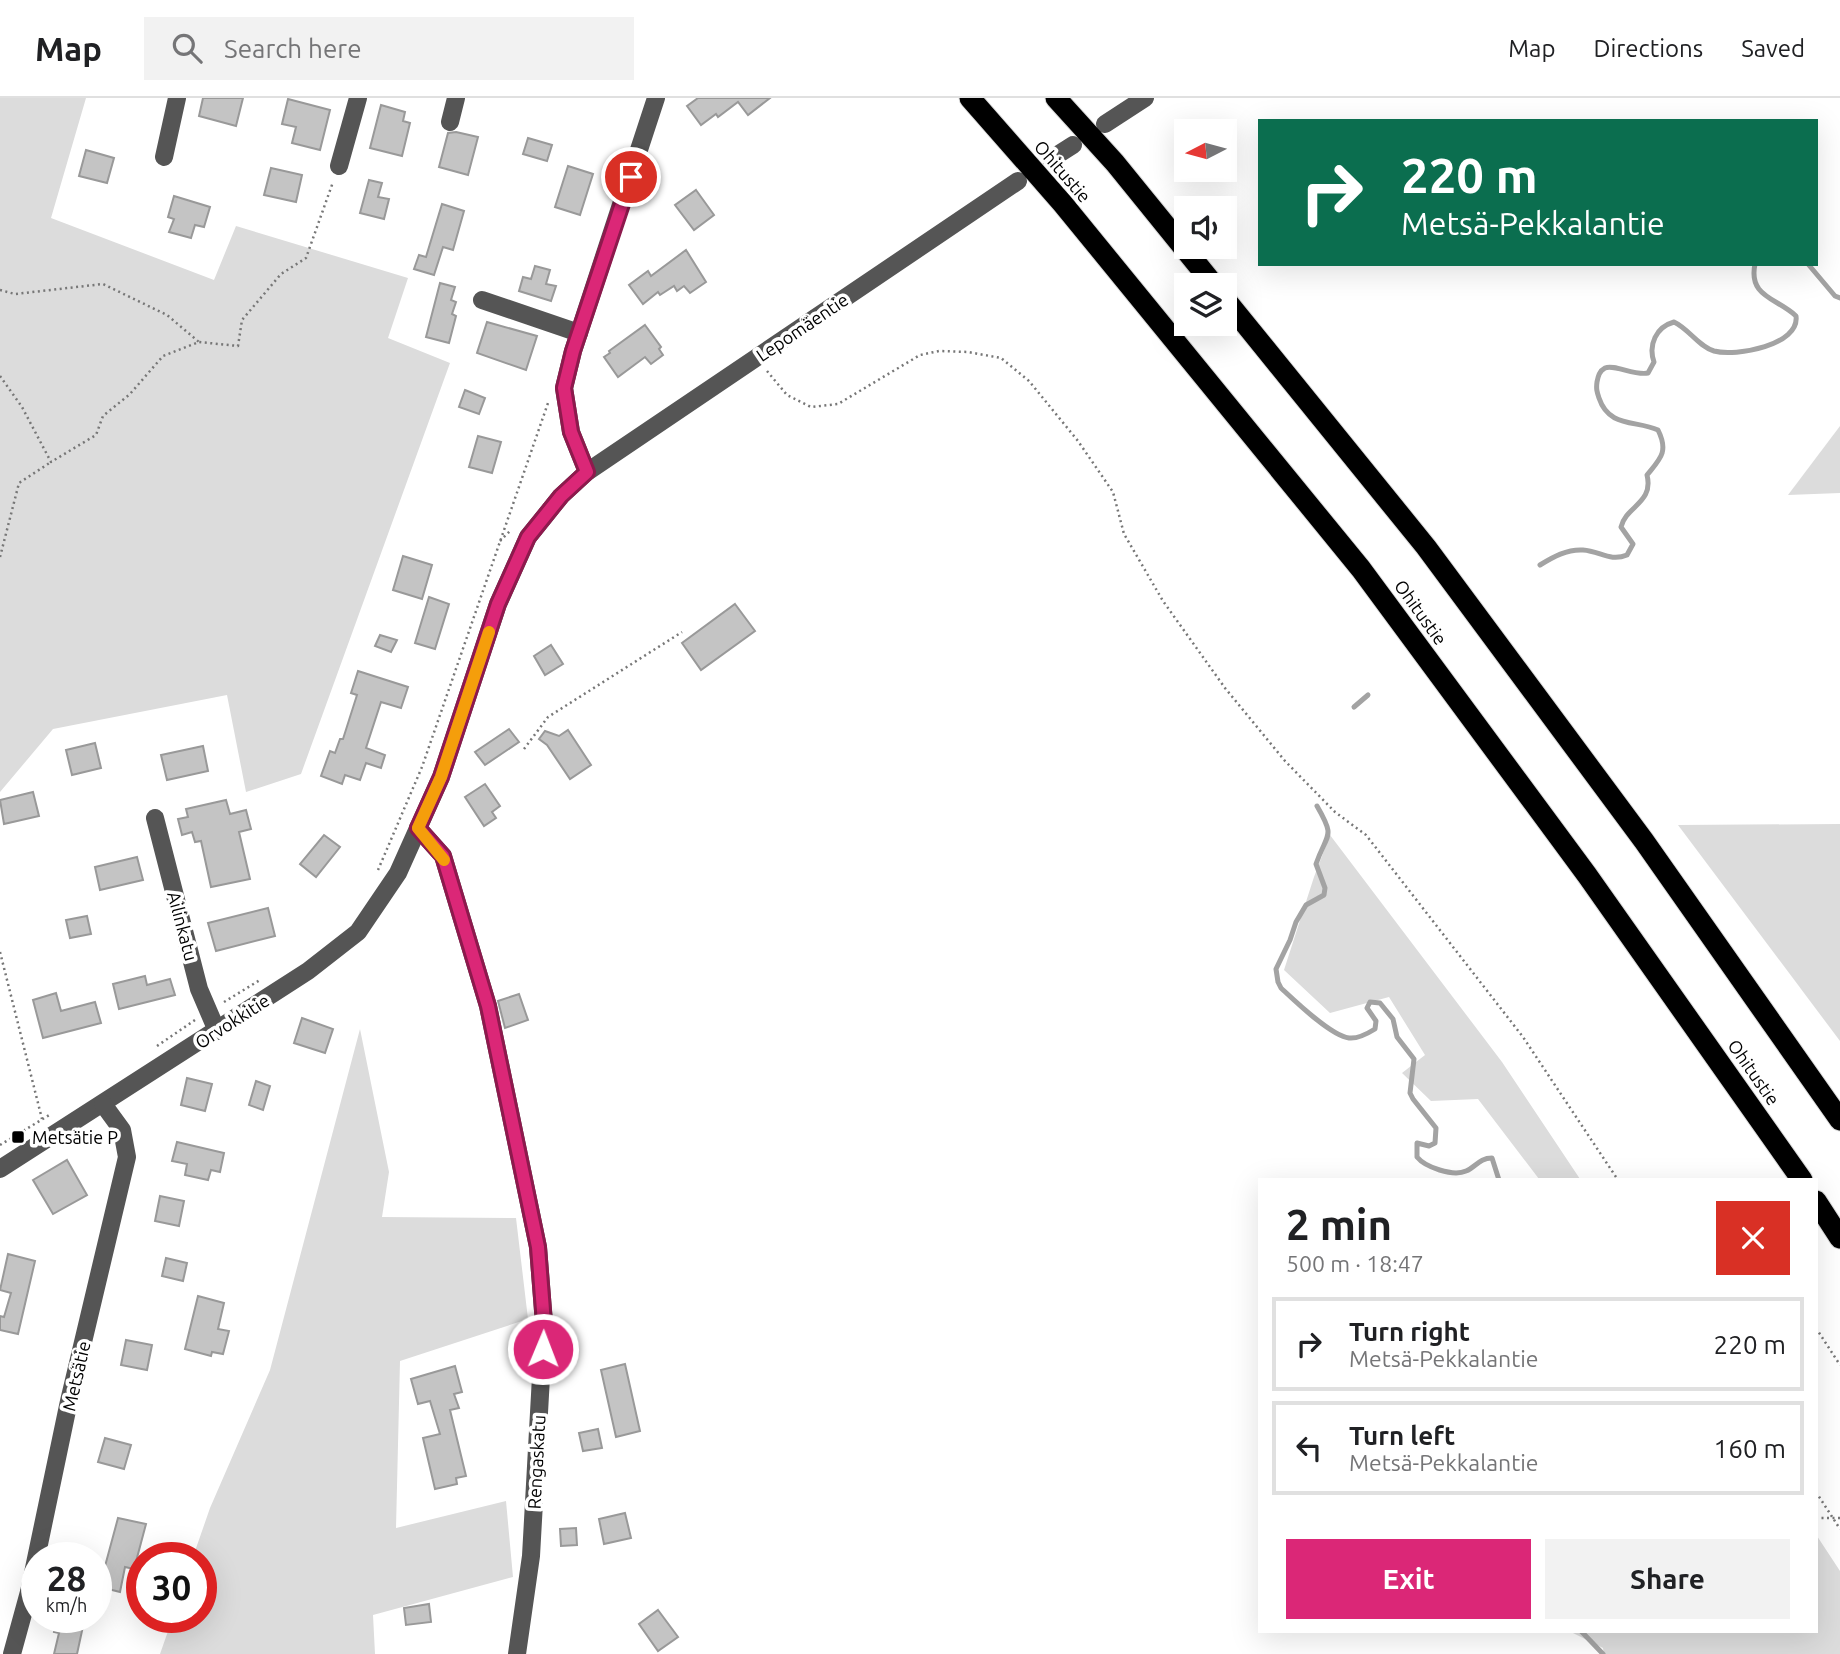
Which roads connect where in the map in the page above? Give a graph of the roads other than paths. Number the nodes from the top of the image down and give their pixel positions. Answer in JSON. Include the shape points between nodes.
{"nodes":[{"id":1,"x":177,"y":98,"type":"edge"},
{"id":2,"x":358,"y":98,"type":"edge"},
{"id":3,"x":456,"y":98,"type":"edge"},
{"id":4,"x":656,"y":98,"type":"edge"},
{"id":5,"x":970,"y":98,"type":"edge"},
{"id":6,"x":1056,"y":98,"type":"edge"},
{"id":7,"x":1145,"y":98,"type":"edge"},
{"id":8,"x":450,"y":122,"type":"dead end"},
{"id":9,"x":1105,"y":124,"type":"dead end"},
{"id":10,"x":1073,"y":145,"type":"dead end"},
{"id":11,"x":164,"y":157,"type":"dead end"},
{"id":12,"x":1051,"y":159,"type":"dead end"},
{"id":13,"x":340,"y":166,"type":"road end"},
{"id":14,"x":1018,"y":181,"type":"dead end"},
{"id":15,"x":1204,"y":273,"type":"edge"},
{"id":16,"x":482,"y":300,"type":"dead end"},
{"id":17,"x":1237,"y":314,"type":"edge"},
{"id":18,"x":579,"y":333,"type":"junction"},
{"id":19,"x":587,"y":472,"type":"junction"},
{"id":20,"x":155,"y":818,"type":"dead end"},
{"id":21,"x":418,"y":828,"type":"junction"},
{"id":22,"x":217,"y":1031,"type":"junction"},
{"id":23,"x":103,"y":1104,"type":"junction"},
{"id":24,"x":1840,"y":1120,"type":"edge"},
{"id":25,"x":0,"y":1169,"type":"edge"},
{"id":26,"x":1801,"y":1178,"type":"edge"},
{"id":27,"x":1818,"y":1204,"type":"edge"},
{"id":28,"x":1840,"y":1238,"type":"edge"},
{"id":29,"x":12,"y":1654,"type":"edge"},
{"id":30,"x":517,"y":1654,"type":"edge"}],
"edges":[{"from":1,"to":11,"type":"street"},
{"from":2,"to":13,"type":"street"},
{"from":3,"to":8,"type":"street"},
{"from":4,"to":18,"type":"street"},
{"from":5,"to":26,"type":"highway","name":"Ohitustie","via":[[1063,204],[1361,569],[1587,875]]},
{"from":6,"to":15,"type":"highway"},
{"from":7,"to":9,"type":"street"},
{"from":10,"to":12,"type":"street"},
{"from":14,"to":19,"type":"street","name":"Lepomäentie"},
{"from":16,"to":18,"type":"street"},
{"from":17,"to":24,"type":"highway","via":[[1426,547],[1644,841]]},
{"from":18,"to":19,"type":"street","via":[[564,388],[571,432]]},
{"from":19,"to":21,"type":"street","name":"Lepomäentie","via":[[528,537],[498,604],[441,777]]},
{"from":20,"to":22,"type":"street","name":"Ailinkatu","via":[[199,989]]},
{"from":21,"to":22,"type":"street","name":"Orvokkitie","via":[[398,873],[358,932]]},
{"from":21,"to":30,"type":"street","name":"Rengaskatu","via":[[443,856],[488,1006],[538,1247],[544,1323],[531,1556]]},
{"from":22,"to":23,"type":"street","name":"Orvokkitie"},
{"from":23,"to":25,"type":"street","name":"Orvokkitie"},
{"from":23,"to":29,"type":"street","name":"Metsätie","via":[[122,1130],[127,1157]]},
{"from":27,"to":28,"type":"highway"}]}
